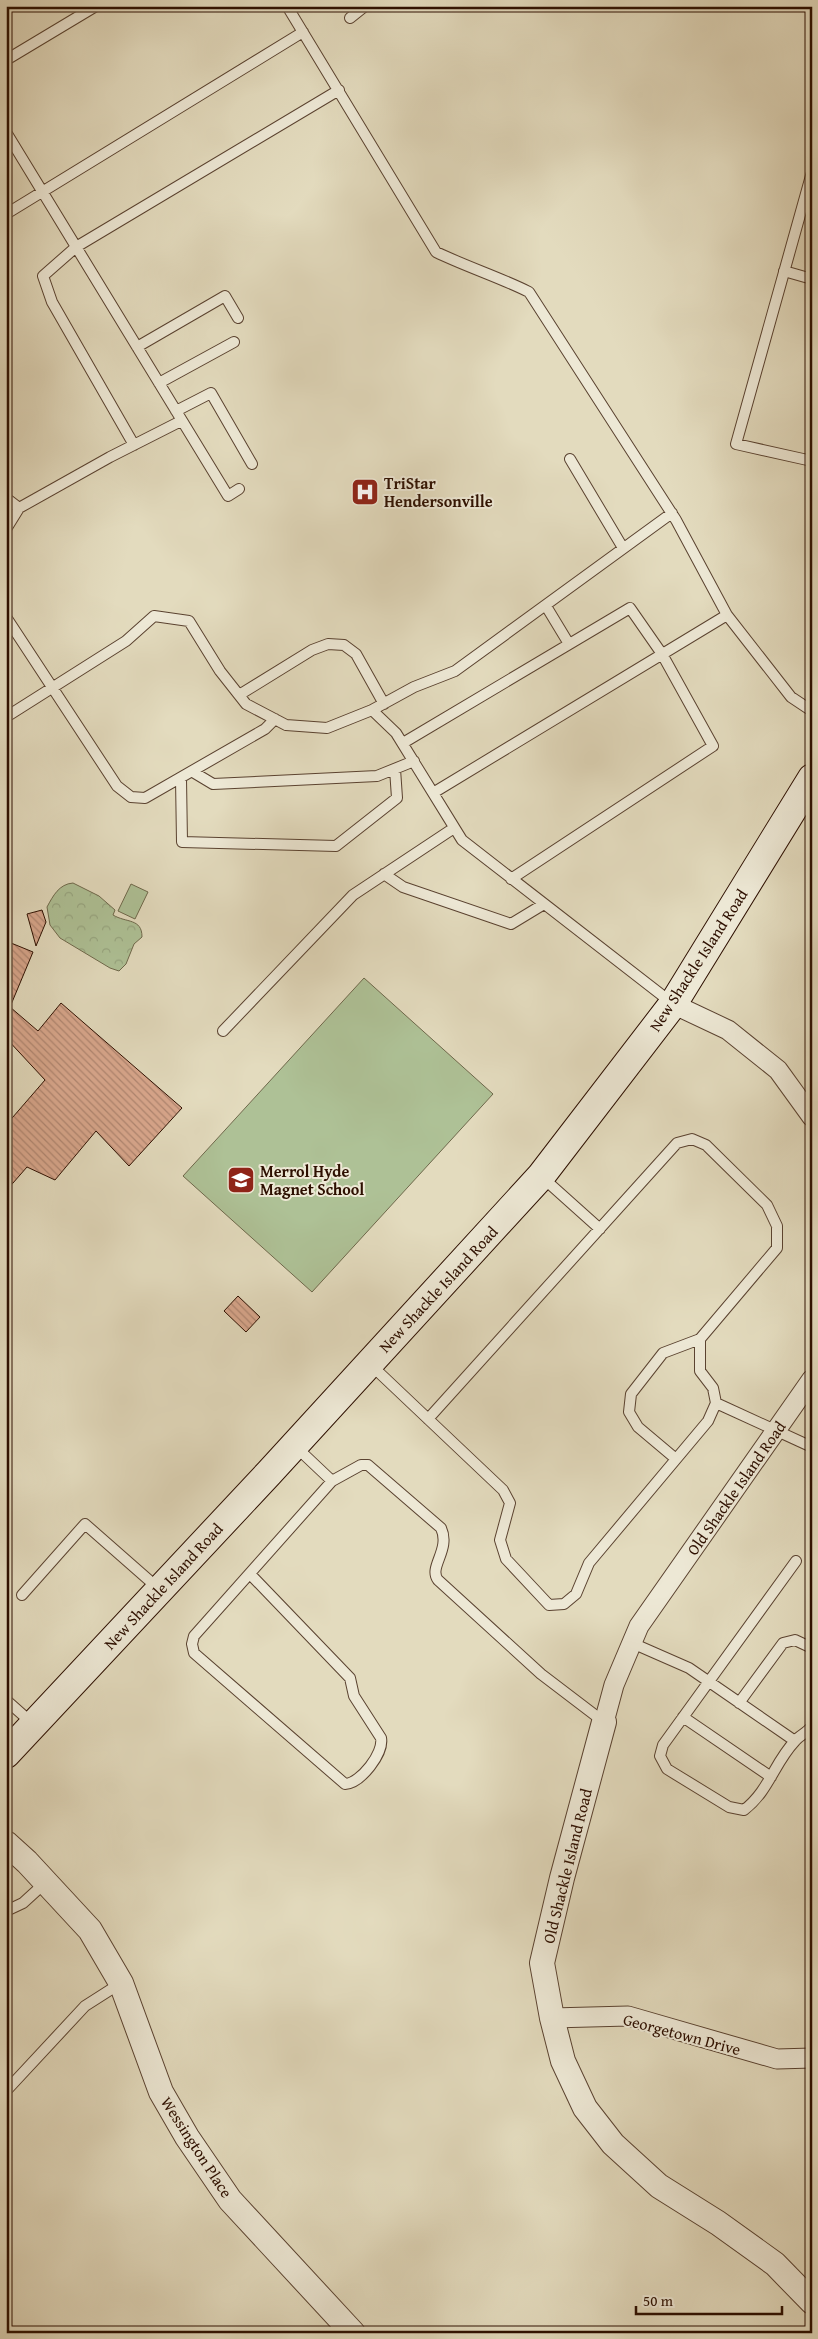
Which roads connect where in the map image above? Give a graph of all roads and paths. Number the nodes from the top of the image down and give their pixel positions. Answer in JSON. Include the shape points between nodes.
{"nodes":[{"id":1,"x":96,"y":6,"type":"edge"},
{"id":2,"x":287,"y":6,"type":"edge"},
{"id":3,"x":365,"y":6,"type":"edge"},
{"id":4,"x":350,"y":18,"type":"dead end"},
{"id":5,"x":303,"y":32,"type":"junction"},
{"id":6,"x":6,"y":60,"type":"edge"},
{"id":7,"x":339,"y":90,"type":"junction"},
{"id":8,"x":6,"y":132,"type":"edge"},
{"id":9,"x":812,"y":172,"type":"edge"},
{"id":10,"x":43,"y":191,"type":"junction"},
{"id":11,"x":6,"y":214,"type":"edge"},
{"id":12,"x":76,"y":247,"type":"junction"},
{"id":13,"x":784,"y":271,"type":"junction"},
{"id":14,"x":812,"y":279,"type":"edge"},
{"id":15,"x":238,"y":318,"type":"dead end"},
{"id":16,"x":234,"y":342,"type":"dead end"},
{"id":17,"x":137,"y":347,"type":"junction"},
{"id":18,"x":158,"y":383,"type":"junction"},
{"id":19,"x":178,"y":416,"type":"junction"},
{"id":20,"x":134,"y":445,"type":"junction"},
{"id":21,"x":570,"y":459,"type":"dead end"},
{"id":22,"x":812,"y":461,"type":"edge"},
{"id":23,"x":252,"y":464,"type":"dead end"},
{"id":24,"x":239,"y":489,"type":"dead end"},
{"id":25,"x":6,"y":498,"type":"edge"},
{"id":26,"x":19,"y":508,"type":"junction"},
{"id":27,"x":672,"y":513,"type":"junction"},
{"id":28,"x":6,"y":529,"type":"edge"},
{"id":29,"x":623,"y":548,"type":"junction"},
{"id":30,"x":546,"y":606,"type":"junction"},
{"id":31,"x":727,"y":615,"type":"junction"},
{"id":32,"x":6,"y":617,"type":"edge"},
{"id":33,"x":569,"y":644,"type":"junction"},
{"id":34,"x":662,"y":654,"type":"junction"},
{"id":35,"x":53,"y":687,"type":"junction"},
{"id":36,"x":239,"y":695,"type":"junction"},
{"id":37,"x":384,"y":704,"type":"junction"},
{"id":38,"x":372,"y":710,"type":"junction"},
{"id":39,"x":812,"y":711,"type":"edge"},
{"id":40,"x":6,"y":717,"type":"edge"},
{"id":41,"x":275,"y":719,"type":"junction"},
{"id":42,"x":403,"y":743,"type":"junction"},
{"id":43,"x":414,"y":761,"type":"junction"},
{"id":44,"x":395,"y":768,"type":"junction"},
{"id":45,"x":193,"y":772,"type":"junction"},
{"id":46,"x":812,"y":778,"type":"edge"},
{"id":47,"x":181,"y":779,"type":"junction"},
{"id":48,"x":433,"y":793,"type":"junction"},
{"id":49,"x":454,"y":828,"type":"junction"},
{"id":50,"x":384,"y":874,"type":"junction"},
{"id":51,"x":512,"y":879,"type":"junction"},
{"id":52,"x":544,"y":904,"type":"junction"},
{"id":53,"x":673,"y":1004,"type":"junction"},
{"id":54,"x":224,"y":1031,"type":"dead end"},
{"id":55,"x":812,"y":1117,"type":"edge"},
{"id":56,"x":541,"y":1176,"type":"junction"},
{"id":57,"x":600,"y":1229,"type":"junction"},
{"id":58,"x":700,"y":1339,"type":"junction"},
{"id":59,"x":369,"y":1364,"type":"junction"},
{"id":60,"x":812,"y":1379,"type":"edge"},
{"id":61,"x":716,"y":1403,"type":"junction"},
{"id":62,"x":428,"y":1419,"type":"junction"},
{"id":63,"x":777,"y":1430,"type":"junction"},
{"id":64,"x":294,"y":1446,"type":"junction"},
{"id":65,"x":812,"y":1447,"type":"edge"},
{"id":66,"x":676,"y":1459,"type":"junction"},
{"id":67,"x":332,"y":1482,"type":"junction"},
{"id":68,"x":796,"y":1561,"type":"dead end"},
{"id":69,"x":250,"y":1574,"type":"junction"},
{"id":70,"x":160,"y":1590,"type":"junction"},
{"id":71,"x":22,"y":1596,"type":"dead end"},
{"id":72,"x":632,"y":1643,"type":"junction"},
{"id":73,"x":812,"y":1648,"type":"edge"},
{"id":74,"x":708,"y":1681,"type":"junction"},
{"id":75,"x":6,"y":1700,"type":"edge"},
{"id":76,"x":739,"y":1703,"type":"junction"},
{"id":77,"x":683,"y":1716,"type":"junction"},
{"id":78,"x":604,"y":1722,"type":"junction"},
{"id":79,"x":34,"y":1725,"type":"junction"},
{"id":80,"x":812,"y":1726,"type":"edge"},
{"id":81,"x":795,"y":1741,"type":"junction"},
{"id":82,"x":6,"y":1754,"type":"edge"},
{"id":83,"x":772,"y":1777,"type":"junction"},
{"id":84,"x":6,"y":1844,"type":"edge"},
{"id":85,"x":46,"y":1882,"type":"junction"},
{"id":86,"x":6,"y":1911,"type":"edge"},
{"id":87,"x":121,"y":1984,"type":"junction"},
{"id":88,"x":552,"y":2018,"type":"junction"},
{"id":89,"x":812,"y":2058,"type":"edge"},
{"id":90,"x":6,"y":2091,"type":"edge"},
{"id":91,"x":812,"y":2302,"type":"edge"},
{"id":92,"x":353,"y":2333,"type":"edge"}],
"edges":[{"from":1,"to":6,"type":"lane"},
{"from":2,"to":5,"type":"lane"},
{"from":3,"to":4,"type":"lane"},
{"from":5,"to":7,"type":"lane"},
{"from":5,"to":10,"type":"lane"},
{"from":7,"to":12,"type":"lane"},
{"from":7,"to":27,"type":"lane","via":[[436,252],[529,292]]},
{"from":8,"to":10,"type":"lane"},
{"from":9,"to":13,"type":"lane"},
{"from":10,"to":11,"type":"lane"},
{"from":10,"to":12,"type":"lane"},
{"from":12,"to":17,"type":"lane"},
{"from":12,"to":20,"type":"lane","via":[[43,276],[52,302]]},
{"from":13,"to":14,"type":"lane"},
{"from":13,"to":22,"type":"lane","via":[[736,444]]},
{"from":15,"to":17,"type":"lane","via":[[225,296]]},
{"from":16,"to":18,"type":"lane"},
{"from":17,"to":18,"type":"lane"},
{"from":18,"to":19,"type":"lane"},
{"from":19,"to":20,"type":"lane"},
{"from":19,"to":23,"type":"lane","via":[[211,393]]},
{"from":19,"to":24,"type":"lane","via":[[228,496]]},
{"from":20,"to":26,"type":"lane"},
{"from":21,"to":29,"type":"lane"},
{"from":25,"to":26,"type":"lane"},
{"from":26,"to":28,"type":"lane"},
{"from":27,"to":29,"type":"lane"},
{"from":27,"to":31,"type":"lane"},
{"from":29,"to":30,"type":"lane"},
{"from":30,"to":33,"type":"lane"},
{"from":30,"to":37,"type":"lane","via":[[455,671],[414,687]]},
{"from":31,"to":34,"type":"lane"},
{"from":31,"to":39,"type":"lane","via":[[791,697]]},
{"from":32,"to":35,"type":"lane"},
{"from":33,"to":34,"type":"lane","via":[[630,608]]},
{"from":33,"to":42,"type":"lane"},
{"from":34,"to":48,"type":"lane"},
{"from":34,"to":51,"type":"lane","via":[[713,746]]},
{"from":35,"to":36,"type":"lane","via":[[126,641],[154,616],[189,621]]},
{"from":35,"to":40,"type":"lane"},
{"from":35,"to":47,"type":"lane","via":[[117,786],[131,797],[145,798]]},
{"from":36,"to":37,"type":"lane","via":[[312,650],[328,644],[344,645],[356,654]]},
{"from":36,"to":41,"type":"lane","via":[[246,704]]},
{"from":37,"to":38,"type":"lane"},
{"from":38,"to":41,"type":"lane","via":[[327,728],[286,725]]},
{"from":38,"to":42,"type":"lane"},
{"from":41,"to":45,"type":"lane","via":[[265,729]]},
{"from":42,"to":43,"type":"lane"},
{"from":43,"to":44,"type":"lane"},
{"from":43,"to":48,"type":"lane"},
{"from":44,"to":45,"type":"lane","via":[[376,776],[213,784]]},
{"from":44,"to":47,"type":"lane","via":[[398,798],[336,846],[182,842]]},
{"from":45,"to":47,"type":"lane"},
{"from":46,"to":53,"type":"main road","name":"New Shackle Island Road"},
{"from":48,"to":49,"type":"lane"},
{"from":49,"to":50,"type":"lane"},
{"from":49,"to":51,"type":"lane","via":[[462,840]]},
{"from":50,"to":52,"type":"lane","via":[[403,887],[511,924]]},
{"from":50,"to":54,"type":"lane","via":[[353,895]]},
{"from":51,"to":52,"type":"lane"},
{"from":52,"to":53,"type":"lane"},
{"from":53,"to":55,"type":"street","via":[[728,1030],[778,1070]]},
{"from":53,"to":56,"type":"main road","name":"New Shackle Island Road"},
{"from":56,"to":57,"type":"lane"},
{"from":56,"to":59,"type":"main road","name":"New Shackle Island Road"},
{"from":57,"to":58,"type":"lane","via":[[677,1143],[692,1139],[706,1145],[767,1205],[777,1226],[777,1248]]},
{"from":57,"to":62,"type":"lane"},
{"from":58,"to":61,"type":"lane","via":[[700,1371],[713,1388]]},
{"from":58,"to":66,"type":"lane","via":[[663,1353],[631,1394],[629,1412],[638,1427]]},
{"from":59,"to":62,"type":"lane"},
{"from":59,"to":64,"type":"main road","name":"New Shackle Island Road"},
{"from":60,"to":63,"type":"street","name":"Old Shackle Island Road"},
{"from":61,"to":63,"type":"lane"},
{"from":61,"to":66,"type":"lane","via":[[708,1421]]},
{"from":62,"to":66,"type":"lane","via":[[503,1490],[510,1503],[500,1540],[506,1559],[549,1605],[564,1604],[576,1594],[589,1563]]},
{"from":63,"to":65,"type":"lane"},
{"from":63,"to":72,"type":"street","name":"Old Shackle Island Road","via":[[640,1626]]},
{"from":64,"to":67,"type":"lane"},
{"from":64,"to":70,"type":"main road","name":"New Shackle Island Road"},
{"from":67,"to":69,"type":"lane"},
{"from":67,"to":78,"type":"lane","via":[[361,1465],[368,1465],[441,1528],[444,1548],[435,1571],[438,1580],[541,1674]]},
{"from":68,"to":74,"type":"lane"},
{"from":69,"to":69,"type":"lane","via":[[194,1636],[194,1653],[339,1779],[351,1784],[379,1754],[381,1738],[354,1696],[350,1678]]},
{"from":70,"to":71,"type":"lane","via":[[85,1524]]},
{"from":70,"to":79,"type":"main road","name":"New Shackle Island Road"},
{"from":72,"to":74,"type":"lane","via":[[689,1668]]},
{"from":72,"to":78,"type":"street","name":"Old Shackle Island Road","via":[[614,1685]]},
{"from":73,"to":76,"type":"lane","via":[[795,1640],[783,1643]]},
{"from":74,"to":76,"type":"lane"},
{"from":74,"to":77,"type":"lane"},
{"from":75,"to":79,"type":"lane"},
{"from":76,"to":81,"type":"lane"},
{"from":77,"to":83,"type":"lane"},
{"from":77,"to":83,"type":"lane","via":[[662,1745],[660,1756],[667,1770],[729,1807],[744,1810],[757,1800]]},
{"from":78,"to":88,"type":"street","name":"Old Shackle Island Road","via":[[542,1963]]},
{"from":79,"to":82,"type":"main road","name":"New Shackle Island Road"},
{"from":80,"to":81,"type":"lane"},
{"from":81,"to":83,"type":"lane"},
{"from":84,"to":85,"type":"street","name":"Wessington Place"},
{"from":85,"to":86,"type":"lane","via":[[23,1903]]},
{"from":85,"to":87,"type":"street","name":"Wessington Place","via":[[90,1930]]},
{"from":87,"to":90,"type":"lane","via":[[86,2006]]},
{"from":87,"to":92,"type":"street","name":"Wessington Place","via":[[161,2092],[187,2137],[230,2200]]},
{"from":88,"to":89,"type":"street","name":"Georgetown Drive","via":[[628,2016],[777,2059]]},
{"from":88,"to":91,"type":"street","name":"Old Shackle Island Road","via":[[563,2061],[585,2108],[613,2144],[659,2186],[775,2264]]}]}
